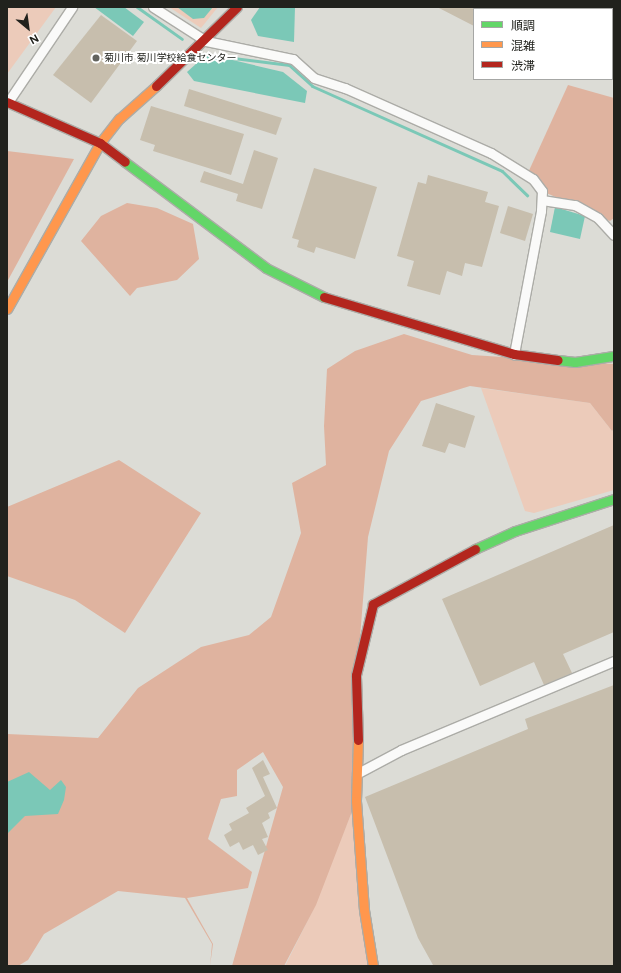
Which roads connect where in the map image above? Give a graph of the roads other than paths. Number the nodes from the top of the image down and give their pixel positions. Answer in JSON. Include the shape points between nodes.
{"nodes":[{"id":1,"x":72,"y":7,"type":"edge"},
{"id":2,"x":153,"y":7,"type":"edge"},
{"id":3,"x":237,"y":7,"type":"edge"},
{"id":4,"x":206,"y":41,"type":"junction"},
{"id":5,"x":7,"y":102,"type":"edge"},
{"id":6,"x":100,"y":143,"type":"junction"},
{"id":7,"x":542,"y":200,"type":"junction"},
{"id":8,"x":614,"y":235,"type":"edge"},
{"id":9,"x":7,"y":308,"type":"edge"},
{"id":10,"x":514,"y":354,"type":"junction"},
{"id":11,"x":614,"y":356,"type":"edge"},
{"id":12,"x":614,"y":499,"type":"edge"},
{"id":13,"x":614,"y":661,"type":"edge"},
{"id":14,"x":358,"y":772,"type":"junction"},
{"id":15,"x":373,"y":966,"type":"edge"}],
"edges":[{"from":1,"to":5,"type":"street"},
{"from":2,"to":4,"type":"street"},
{"from":3,"to":4,"type":"street"},
{"from":4,"to":6,"type":"street","via":[[118,119]]},
{"from":4,"to":7,"type":"street","via":[[293,59],[314,78],[345,88],[491,153],[533,179],[542,191]]},
{"from":5,"to":6,"type":"street"},
{"from":6,"to":9,"type":"street"},
{"from":6,"to":10,"type":"street","via":[[266,268],[322,296]]},
{"from":7,"to":8,"type":"street","via":[[575,205],[598,218]]},
{"from":7,"to":10,"type":"street"},
{"from":10,"to":11,"type":"street","via":[[575,362]]},
{"from":12,"to":14,"type":"street","via":[[515,531],[468,552],[373,604],[356,675]]},
{"from":13,"to":14,"type":"street","via":[[401,750]]},
{"from":14,"to":15,"type":"street","via":[[358,854]]}]}
